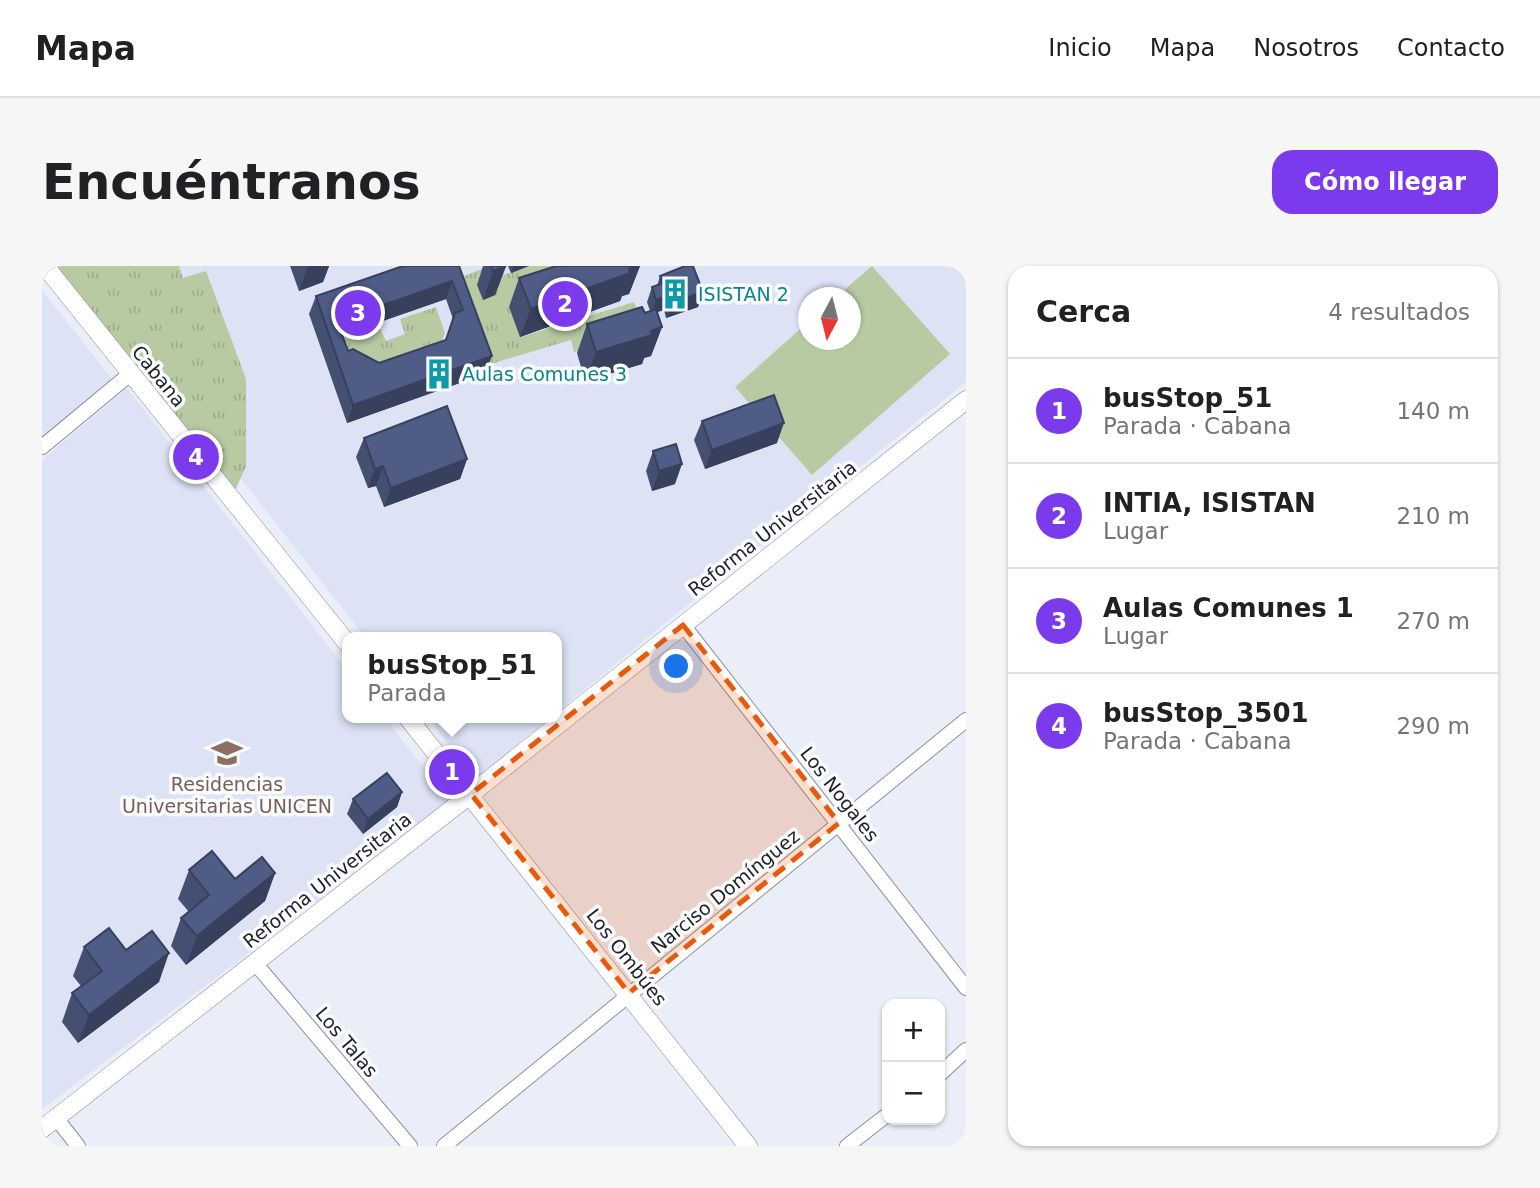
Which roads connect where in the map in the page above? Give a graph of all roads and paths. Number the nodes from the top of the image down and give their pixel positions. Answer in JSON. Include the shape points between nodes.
{"nodes":[{"id":1,"x":45,"y":266,"type":"edge"},
{"id":2,"x":130,"y":374,"type":"junction"},
{"id":3,"x":966,"y":400,"type":"edge"},
{"id":4,"x":42,"y":447,"type":"edge"},
{"id":5,"x":683,"y":625,"type":"junction"},
{"id":6,"x":342,"y":637,"type":"edge"},
{"id":7,"x":966,"y":720,"type":"edge"},
{"id":8,"x":562,"y":721,"type":"edge"},
{"id":9,"x":412,"y":723,"type":"edge"},
{"id":10,"x":560,"y":723,"type":"edge"},
{"id":11,"x":471,"y":794,"type":"junction"},
{"id":12,"x":839,"y":823,"type":"junction"},
{"id":13,"x":255,"y":963,"type":"junction"},
{"id":14,"x":966,"y":988,"type":"edge"},
{"id":15,"x":629,"y":993,"type":"junction"},
{"id":16,"x":966,"y":1050,"type":"edge"},
{"id":17,"x":945,"y":1069,"type":"edge"},
{"id":18,"x":882,"y":1119,"type":"edge"},
{"id":19,"x":49,"y":1124,"type":"edge"},
{"id":20,"x":78,"y":1146,"type":"edge"},
{"id":21,"x":410,"y":1146,"type":"edge"},
{"id":22,"x":444,"y":1146,"type":"edge"},
{"id":23,"x":748,"y":1146,"type":"edge"},
{"id":24,"x":847,"y":1146,"type":"edge"}],
"edges":[{"from":1,"to":2,"type":"street","name":"Cabana"},
{"from":2,"to":4,"type":"street"},
{"from":2,"to":6,"type":"street","name":"Cabana"},
{"from":3,"to":5,"type":"street","name":"Reforma Universitaria"},
{"from":5,"to":8,"type":"street","name":"Reforma Universitaria"},
{"from":5,"to":12,"type":"street","name":"Los Nogales"},
{"from":7,"to":12,"type":"street","name":"Narciso Domínguez"},
{"from":9,"to":11,"type":"street"},
{"from":10,"to":11,"type":"street","name":"Reforma Universitaria"},
{"from":11,"to":13,"type":"street","name":"Reforma Universitaria"},
{"from":11,"to":15,"type":"street","name":"Los Ombúes"},
{"from":12,"to":14,"type":"street","name":"Los Nogales"},
{"from":12,"to":15,"type":"street","name":"Narciso Domínguez"},
{"from":13,"to":19,"type":"street","name":"Reforma Universitaria"},
{"from":13,"to":21,"type":"street","name":"Los Talas"},
{"from":15,"to":22,"type":"street","name":"Narciso Domínguez"},
{"from":15,"to":23,"type":"street","name":"Los Ombúes"},
{"from":16,"to":17,"type":"street"},
{"from":18,"to":24,"type":"street"},
{"from":19,"to":20,"type":"street"}]}
